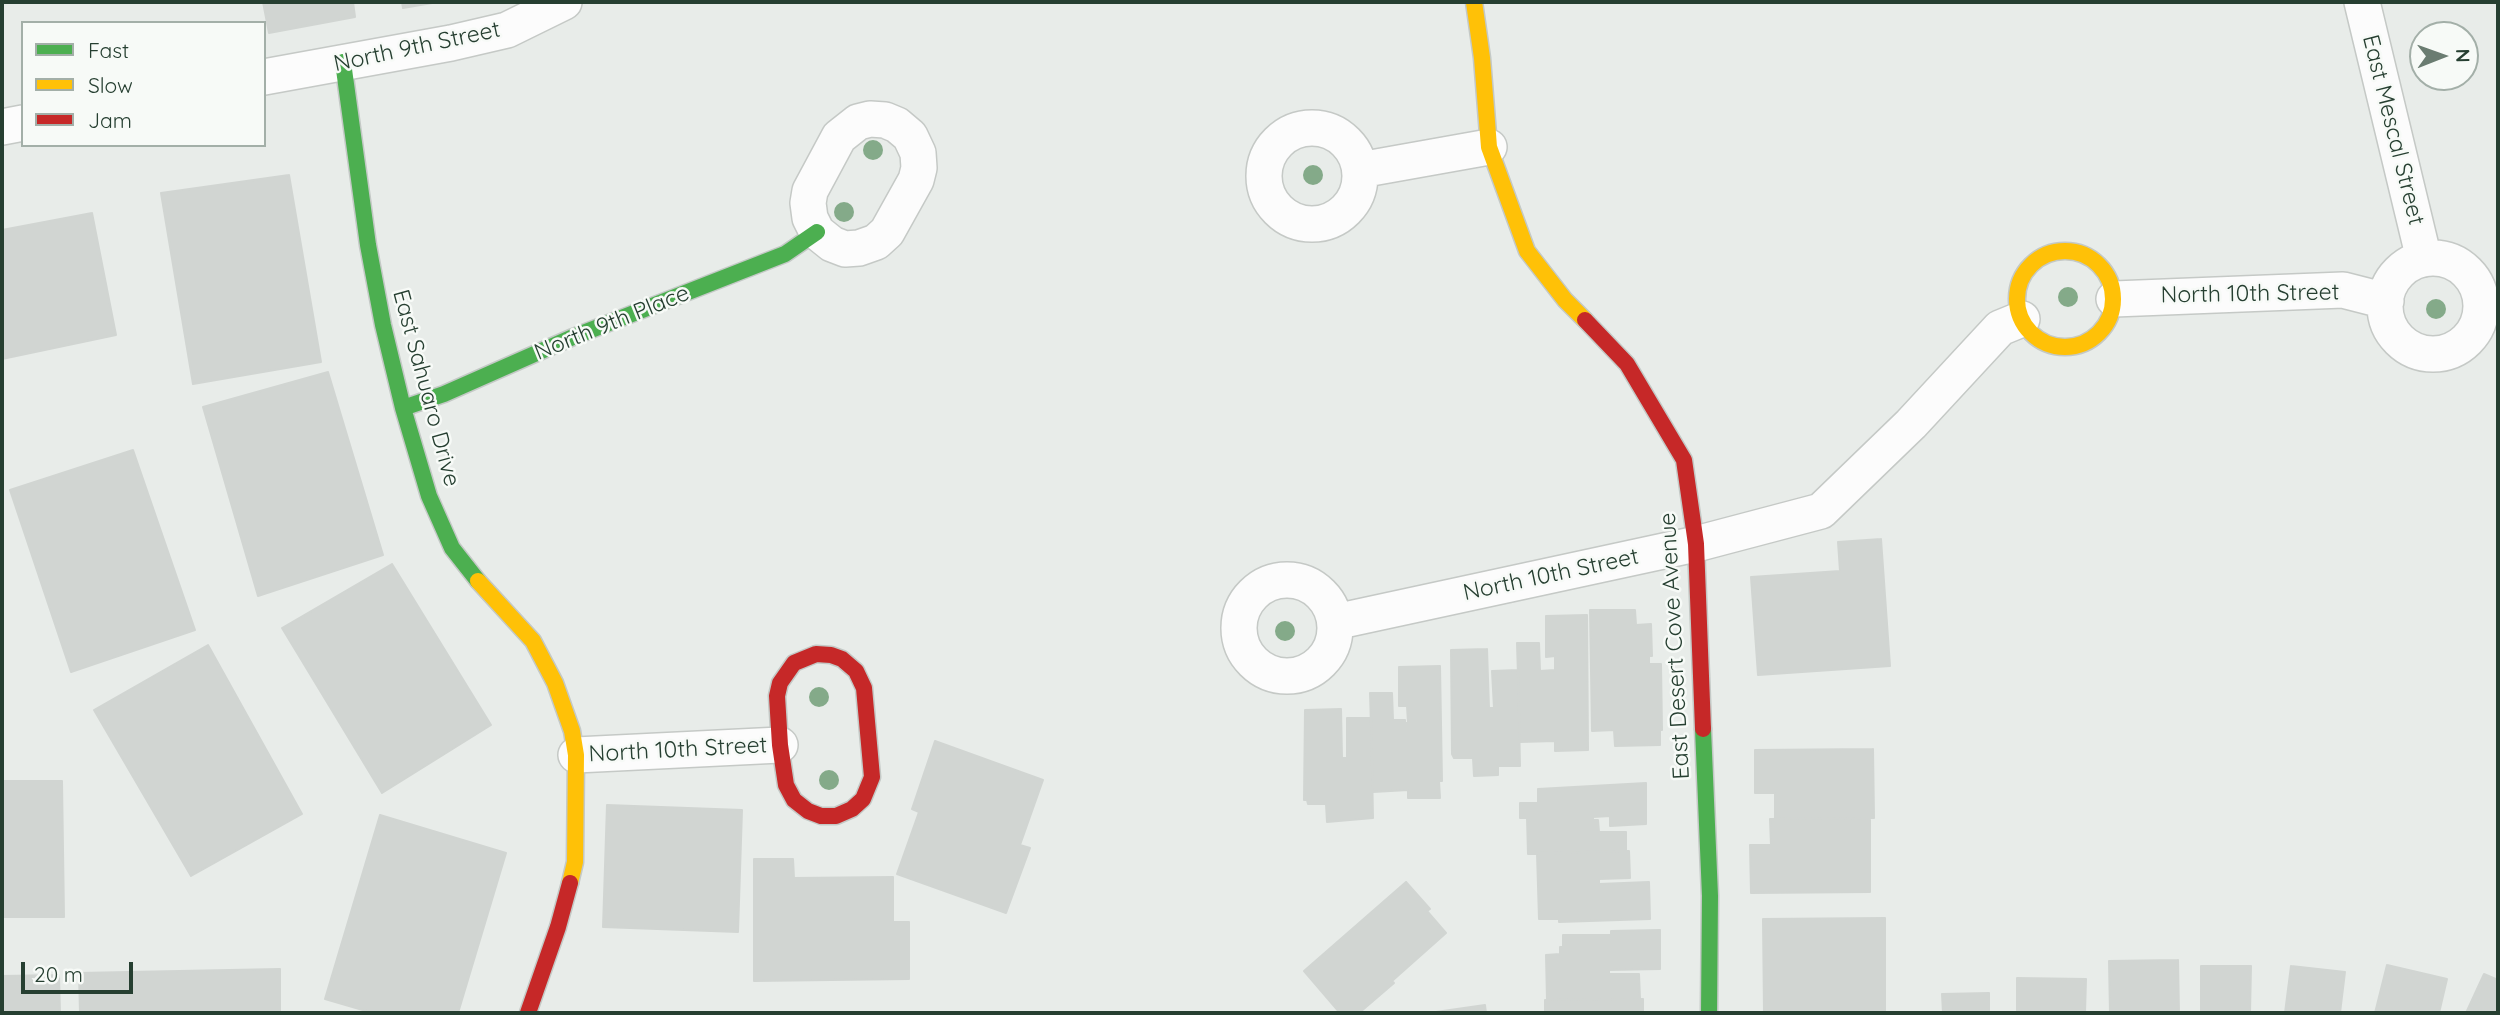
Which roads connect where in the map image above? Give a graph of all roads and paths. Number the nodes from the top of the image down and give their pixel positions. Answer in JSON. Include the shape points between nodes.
{"nodes":[{"id":1,"x":564,"y":2,"type":"edge"},
{"id":2,"x":1474,"y":2,"type":"edge"},
{"id":3,"x":2362,"y":2,"type":"edge"},
{"id":4,"x":343,"y":62,"type":"junction"},
{"id":5,"x":266,"y":77,"type":"edge"},
{"id":6,"x":21,"y":123,"type":"edge"},
{"id":7,"x":2,"y":127,"type":"edge"},
{"id":8,"x":1489,"y":147,"type":"junction"},
{"id":9,"x":1360,"y":170,"type":"dead end"},
{"id":10,"x":817,"y":232,"type":"dead end"},
{"id":11,"x":2424,"y":259,"type":"junction"},
{"id":12,"x":2114,"y":299,"type":"junction"},
{"id":13,"x":2386,"y":300,"type":"junction"},
{"id":14,"x":2022,"y":319,"type":"junction"},
{"id":15,"x":403,"y":408,"type":"junction"},
{"id":16,"x":1696,"y":544,"type":"junction"},
{"id":17,"x":1335,"y":622,"type":"dead end"},
{"id":18,"x":780,"y":745,"type":"junction"},
{"id":19,"x":576,"y":755,"type":"junction"},
{"id":20,"x":528,"y":1013,"type":"edge"},
{"id":21,"x":1709,"y":1013,"type":"edge"}],
"edges":[{"from":1,"to":4,"type":"street","name":"North 9th Street","via":[[507,30]]},
{"from":2,"to":8,"type":"street","name":"East Desert Cove Avenue"},
{"from":3,"to":11,"type":"street","name":"East Mescal Street"},
{"from":4,"to":5,"type":"street","name":"North 9th Street"},
{"from":4,"to":15,"type":"street","name":"East Sahuaro Drive","via":[[368,245]]},
{"from":6,"to":7,"type":"street"},
{"from":8,"to":9,"type":"street"},
{"from":8,"to":16,"type":"street","name":"East Desert Cove Avenue","via":[[1527,251],[1565,300],[1627,364],[1684,460]]},
{"from":10,"to":15,"type":"street","name":"North 9th Place","via":[[785,254]]},
{"from":11,"to":13,"type":"street","via":[[2412,262],[2394,278]]},
{"from":11,"to":13,"type":"street","via":[[2455,263],[2477,285],[2480,317],[2463,344],[2433,354],[2403,344],[2386,317]]},
{"from":12,"to":13,"type":"street","name":"North 10th Street","via":[[2343,290]]},
{"from":12,"to":14,"type":"street","via":[[2103,329],[2076,346],[2045,342],[2031,333]]},
{"from":12,"to":14,"type":"street","via":[[2104,270],[2092,259],[2079,252],[2055,252],[2034,262],[2024,274],[2018,289]]},
{"from":14,"to":16,"type":"street","name":"North 10th Street","via":[[2000,328],[1911,424],[1821,511]]},
{"from":15,"to":19,"type":"street","name":"East Sahuaro Drive","via":[[429,496],[452,548],[533,641],[555,683]]},
{"from":16,"to":17,"type":"street","name":"North 10th Street"},
{"from":16,"to":21,"type":"street","name":"East Desert Cove Avenue","via":[[1710,896]]},
{"from":18,"to":18,"type":"street","name":"North 10th Street","via":[[786,785],[794,800],[808,811],[836,816],[863,799],[872,777],[864,688],[856,671],[831,655],[816,654],[794,663],[780,684]]},
{"from":18,"to":19,"type":"street","name":"North 10th Street"},
{"from":19,"to":20,"type":"street","name":"East Sahuaro Drive","via":[[575,862]]}]}
